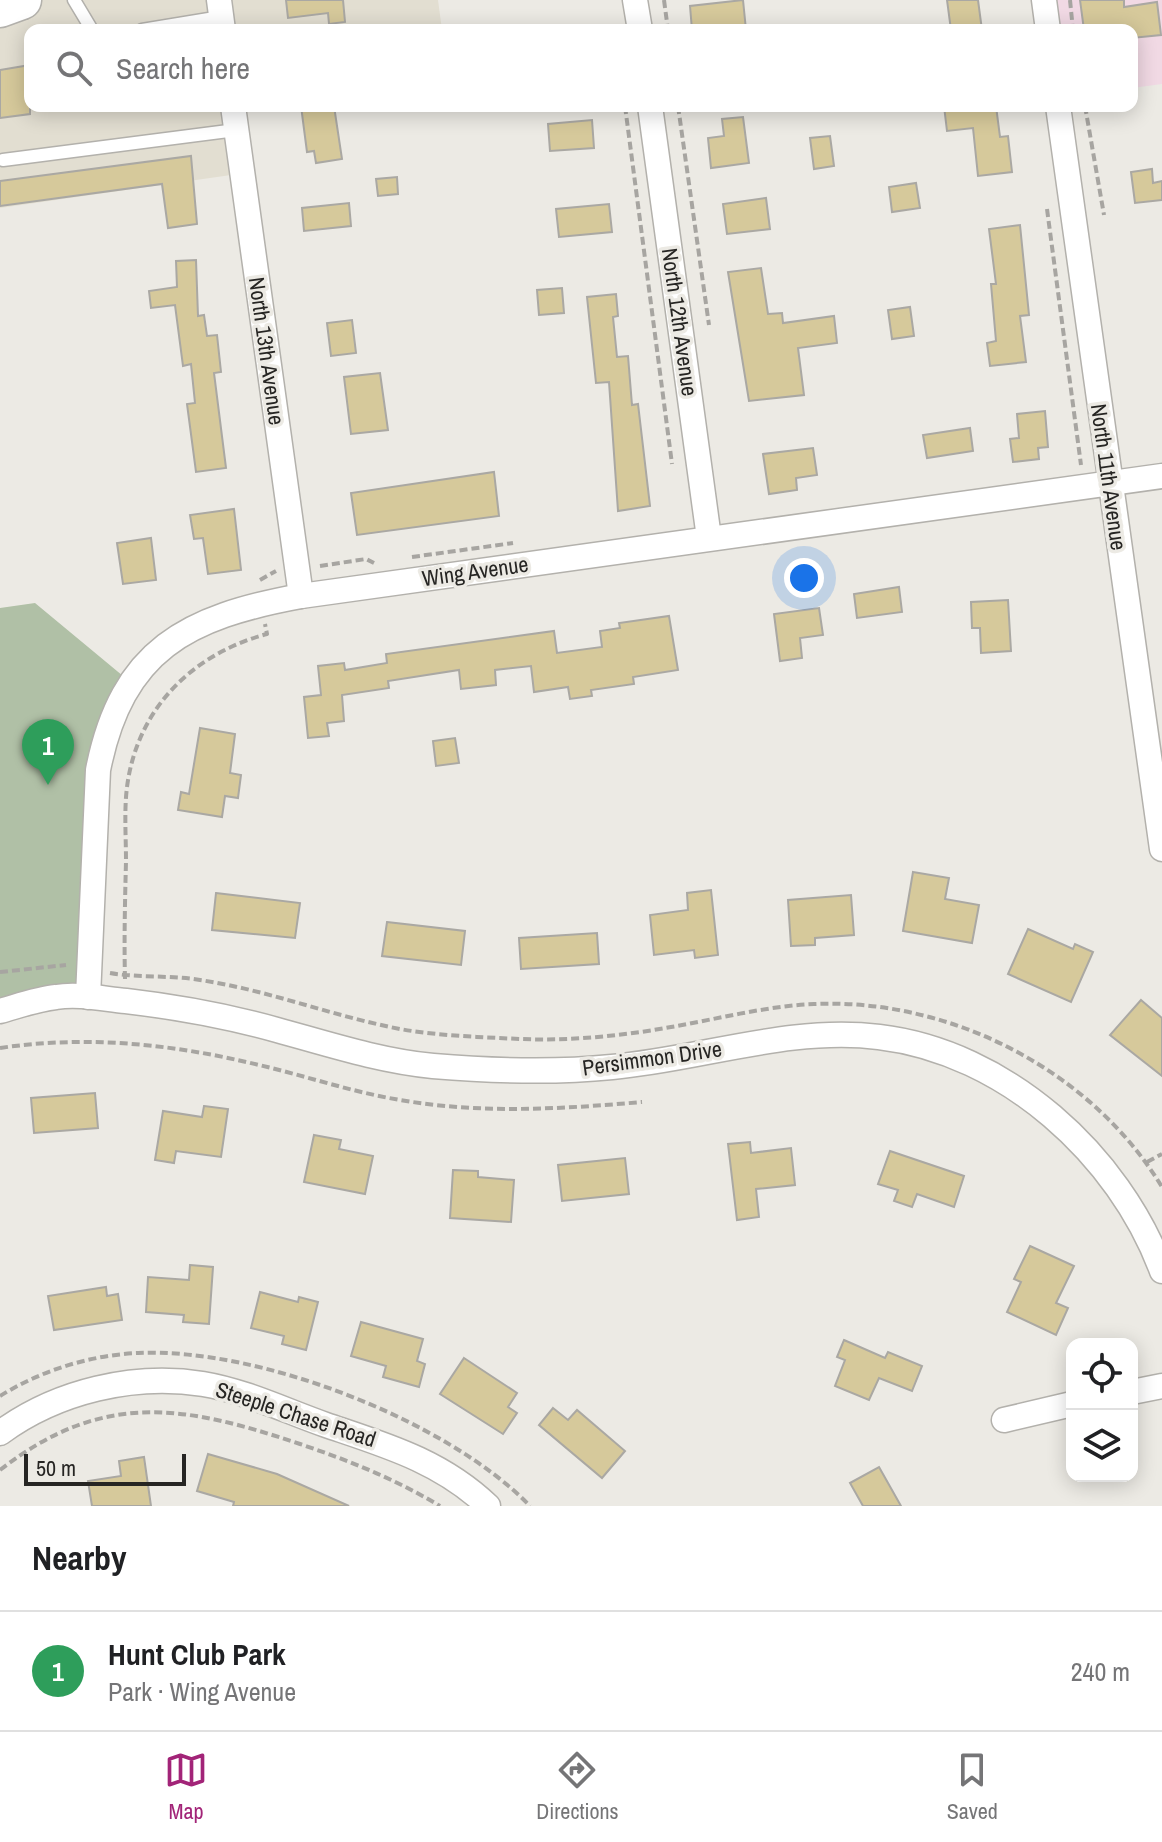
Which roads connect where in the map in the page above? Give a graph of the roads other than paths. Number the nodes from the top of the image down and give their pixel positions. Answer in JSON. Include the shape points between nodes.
{"nodes":[{"id":1,"x":22,"y":0,"type":"edge"},
{"id":2,"x":74,"y":0,"type":"edge"},
{"id":3,"x":635,"y":0,"type":"edge"},
{"id":4,"x":1044,"y":0,"type":"edge"},
{"id":5,"x":0,"y":8,"type":"edge"},
{"id":6,"x":221,"y":16,"type":"edge"},
{"id":7,"x":88,"y":24,"type":"edge"},
{"id":8,"x":176,"y":24,"type":"edge"},
{"id":9,"x":639,"y":24,"type":"edge"},
{"id":10,"x":1047,"y":24,"type":"edge"},
{"id":11,"x":651,"y":112,"type":"edge"},
{"id":12,"x":1059,"y":112,"type":"edge"},
{"id":13,"x":235,"y":118,"type":"edge"},
{"id":14,"x":3,"y":160,"type":"dead end"},
{"id":15,"x":1162,"y":476,"type":"edge"},
{"id":16,"x":1110,"y":483,"type":"junction"},
{"id":17,"x":709,"y":538,"type":"junction"},
{"id":18,"x":301,"y":596,"type":"junction"},
{"id":19,"x":1162,"y":849,"type":"edge"},
{"id":20,"x":88,"y":997,"type":"junction"},
{"id":21,"x":0,"y":1011,"type":"edge"},
{"id":22,"x":1162,"y":1271,"type":"edge"},
{"id":23,"x":1162,"y":1386,"type":"edge"},
{"id":24,"x":1138,"y":1391,"type":"edge"},
{"id":25,"x":1066,"y":1405,"type":"edge"},
{"id":26,"x":1004,"y":1420,"type":"dead end"},
{"id":27,"x":0,"y":1433,"type":"edge"},
{"id":28,"x":488,"y":1506,"type":"edge"}],
"edges":[{"from":1,"to":5,"type":"main road"},
{"from":2,"to":7,"type":"lane"},
{"from":3,"to":9,"type":"street"},
{"from":4,"to":10,"type":"street"},
{"from":6,"to":8,"type":"lane"},
{"from":11,"to":17,"type":"street","name":"North 12th Avenue"},
{"from":12,"to":16,"type":"street","name":"North 11th Avenue"},
{"from":13,"to":14,"type":"lane"},
{"from":13,"to":18,"type":"street","name":"North 13th Avenue"},
{"from":15,"to":16,"type":"street","name":"Wing Avenue"},
{"from":16,"to":17,"type":"street","name":"Wing Avenue"},
{"from":16,"to":19,"type":"street","name":"North 11th Avenue"},
{"from":17,"to":18,"type":"street","name":"Wing Avenue"},
{"from":18,"to":20,"type":"street","name":"Wing Avenue","via":[[261,603],[170,640],[119,700],[98,770]]},
{"from":20,"to":21,"type":"street","name":"Persimmon Drive","via":[[57,996]]},
{"from":20,"to":22,"type":"street","name":"Persimmon Drive","via":[[181,1007],[359,1053],[514,1071],[614,1067],[796,1037],[879,1037],[948,1055],[1009,1085],[1060,1123],[1114,1178],[1150,1238]]},
{"from":23,"to":24,"type":"street"},
{"from":25,"to":26,"type":"street"},
{"from":27,"to":28,"type":"street","name":"Steeple Chase Road","via":[[51,1404],[96,1388],[147,1382],[204,1384],[398,1448],[442,1469]]}]}
